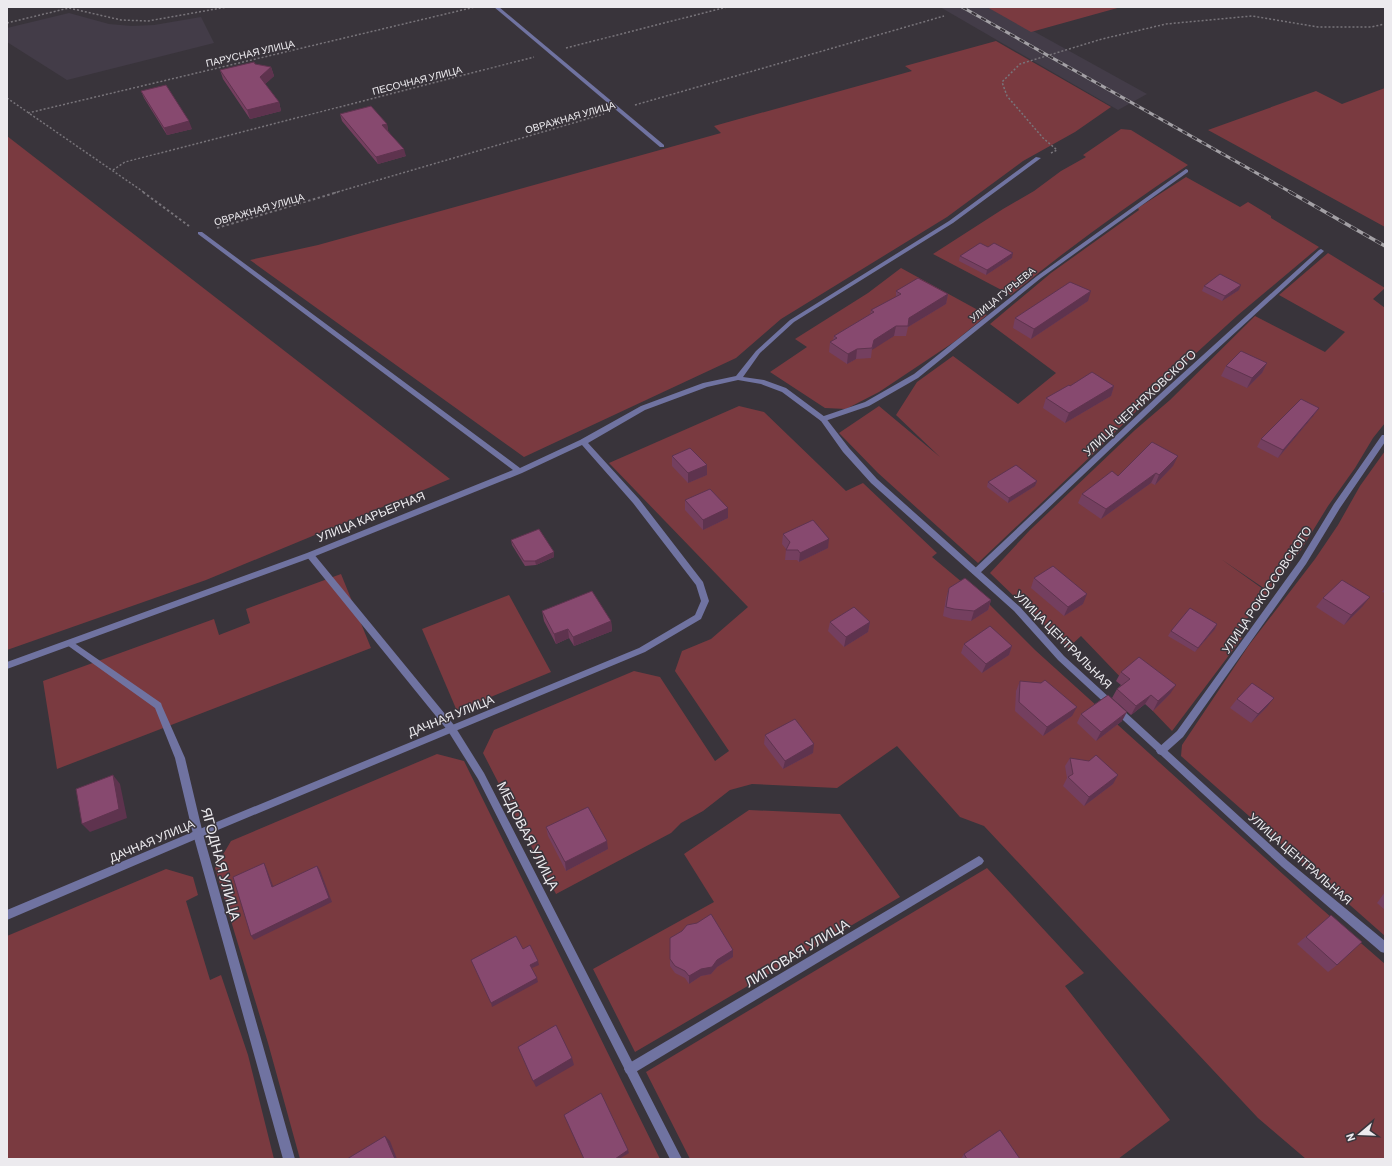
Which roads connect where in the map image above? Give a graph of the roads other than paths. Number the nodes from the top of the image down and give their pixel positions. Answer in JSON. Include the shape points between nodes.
{"nodes":[{"id":1,"x":496,"y":7,"type":"edge"},
{"id":2,"x":662,"y":146,"type":"dead end"},
{"id":3,"x":1038,"y":158,"type":"road end"},
{"id":4,"x":1186,"y":171,"type":"dead end"},
{"id":5,"x":200,"y":234,"type":"road end"},
{"id":6,"x":1321,"y":251,"type":"dead end"},
{"id":7,"x":738,"y":378,"type":"junction"},
{"id":8,"x":823,"y":419,"type":"junction"},
{"id":9,"x":1385,"y":437,"type":"edge"},
{"id":10,"x":584,"y":442,"type":"junction"},
{"id":11,"x":518,"y":471,"type":"junction"},
{"id":12,"x":310,"y":554,"type":"junction"},
{"id":13,"x":976,"y":572,"type":"junction"},
{"id":14,"x":70,"y":643,"type":"junction"},
{"id":15,"x":7,"y":666,"type":"edge"},
{"id":16,"x":451,"y":728,"type":"junction"},
{"id":17,"x":1161,"y":751,"type":"junction"},
{"id":18,"x":198,"y":834,"type":"junction"},
{"id":19,"x":979,"y":861,"type":"dead end"},
{"id":20,"x":7,"y":916,"type":"edge"},
{"id":21,"x":1385,"y":948,"type":"edge"},
{"id":22,"x":630,"y":1069,"type":"junction"},
{"id":23,"x":289,"y":1159,"type":"edge"},
{"id":24,"x":676,"y":1159,"type":"edge"}],
"edges":[{"from":1,"to":2,"type":"street"},
{"from":3,"to":7,"type":"street","via":[[951,222],[792,321],[758,352]]},
{"from":4,"to":8,"type":"street","name":"УЛИЦА ГУРЬЕВА","via":[[1039,277],[916,376],[868,404]]},
{"from":5,"to":11,"type":"street"},
{"from":6,"to":13,"type":"street","name":"УЛИЦА ЧЕРНЯХОВСКОГО","via":[[1162,396]]},
{"from":7,"to":8,"type":"street","name":"УЛИЦА ЦЕНТРАЛЬНАЯ","via":[[762,382],[784,390]]},
{"from":7,"to":10,"type":"street","name":"УЛИЦА КАРЬЕРНАЯ","via":[[705,385],[643,408]]},
{"from":8,"to":13,"type":"street","name":"УЛИЦА ЦЕНТРАЛЬНАЯ","via":[[874,481]]},
{"from":9,"to":17,"type":"street","name":"УЛИЦА РОКОССОВСКОГО","via":[[1337,506],[1303,562],[1180,734]]},
{"from":10,"to":11,"type":"street","name":"УЛИЦА КАРЬЕРНАЯ"},
{"from":10,"to":16,"type":"street","name":"ДАЧНАЯ УЛИЦА","via":[[636,501],[700,584],[705,601],[698,617],[642,650]]},
{"from":11,"to":12,"type":"street","name":"УЛИЦА КАРЬЕРНАЯ"},
{"from":12,"to":14,"type":"street","name":"УЛИЦА КАРЬЕРНАЯ"},
{"from":12,"to":16,"type":"street","name":"МЕДОВАЯ УЛИЦА"},
{"from":13,"to":17,"type":"street","name":"УЛИЦА ЦЕНТРАЛЬНАЯ","via":[[1017,609],[1061,658]]},
{"from":14,"to":15,"type":"street","name":"УЛИЦА КАРЬЕРНАЯ"},
{"from":14,"to":18,"type":"street","name":"ЯГОДНАЯ УЛИЦА","via":[[158,706],[180,758]]},
{"from":16,"to":18,"type":"street","name":"ДАЧНАЯ УЛИЦА"},
{"from":16,"to":22,"type":"street","name":"МЕДОВАЯ УЛИЦА","via":[[481,776]]},
{"from":17,"to":21,"type":"street","name":"УЛИЦА ЦЕНТРАЛЬНАЯ","via":[[1285,864]]},
{"from":18,"to":20,"type":"street","name":"ДАЧНАЯ УЛИЦА"},
{"from":18,"to":23,"type":"street","name":"ЯГОДНАЯ УЛИЦА"},
{"from":19,"to":22,"type":"street","name":"ЛИПОВАЯ УЛИЦА"},
{"from":22,"to":24,"type":"street","name":"МЕДОВАЯ УЛИЦА"}]}
